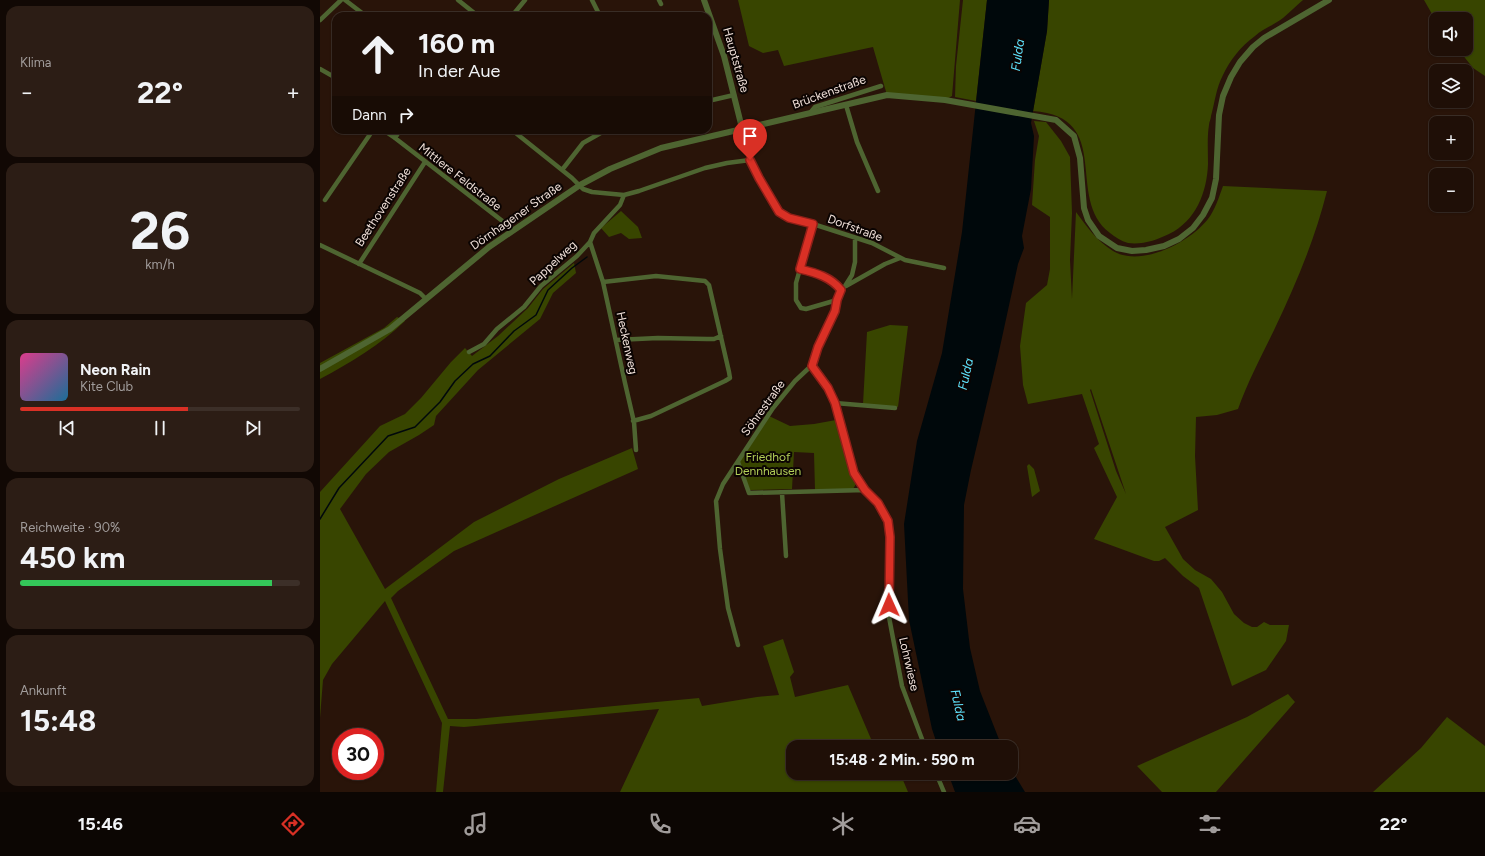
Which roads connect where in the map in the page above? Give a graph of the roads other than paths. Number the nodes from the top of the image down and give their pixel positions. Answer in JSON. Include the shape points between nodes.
{"nodes":[{"id":1,"x":341,"y":0,"type":"edge"},
{"id":2,"x":345,"y":0,"type":"edge"},
{"id":3,"x":458,"y":0,"type":"edge"},
{"id":4,"x":525,"y":0,"type":"edge"},
{"id":5,"x":592,"y":0,"type":"edge"},
{"id":6,"x":704,"y":0,"type":"edge"},
{"id":7,"x":1329,"y":0,"type":"edge"},
{"id":8,"x":361,"y":12,"type":"edge"},
{"id":9,"x":473,"y":12,"type":"edge"},
{"id":10,"x":515,"y":12,"type":"edge"},
{"id":11,"x":598,"y":12,"type":"edge"},
{"id":12,"x":708,"y":12,"type":"edge"},
{"id":13,"x":320,"y":20,"type":"edge"},
{"id":14,"x":712,"y":22,"type":"edge"},
{"id":15,"x":320,"y":69,"type":"edge"},
{"id":16,"x":332,"y":76,"type":"edge"},
{"id":17,"x":881,"y":86,"type":"dead end"},
{"id":18,"x":734,"y":95,"type":"junction"},
{"id":19,"x":712,"y":100,"type":"edge"},
{"id":20,"x":846,"y":104,"type":"junction"},
{"id":21,"x":810,"y":113,"type":"junction"},
{"id":22,"x":742,"y":128,"type":"junction"},
{"id":23,"x":370,"y":134,"type":"edge"},
{"id":24,"x":389,"y":134,"type":"edge"},
{"id":25,"x":398,"y":134,"type":"edge"},
{"id":26,"x":517,"y":134,"type":"edge"},
{"id":27,"x":599,"y":134,"type":"edge"},
{"id":28,"x":395,"y":138,"type":"junction"},
{"id":29,"x":750,"y":160,"type":"junction"},
{"id":30,"x":425,"y":162,"type":"junction"},
{"id":31,"x":562,"y":170,"type":"junction"},
{"id":32,"x":580,"y":185,"type":"junction"},
{"id":33,"x":878,"y":191,"type":"dead end"},
{"id":34,"x":624,"y":195,"type":"junction"},
{"id":35,"x":325,"y":200,"type":"dead end"},
{"id":36,"x":813,"y":224,"type":"junction"},
{"id":37,"x":514,"y":230,"type":"junction"},
{"id":38,"x":855,"y":238,"type":"junction"},
{"id":39,"x":590,"y":242,"type":"junction"},
{"id":40,"x":320,"y":245,"type":"edge"},
{"id":41,"x":900,"y":258,"type":"junction"},
{"id":42,"x":359,"y":264,"type":"junction"},
{"id":43,"x":944,"y":268,"type":"dead end"},
{"id":44,"x":800,"y":269,"type":"junction"},
{"id":45,"x":603,"y":282,"type":"junction"},
{"id":46,"x":845,"y":286,"type":"junction"},
{"id":47,"x":841,"y":290,"type":"junction"},
{"id":48,"x":426,"y":299,"type":"junction"},
{"id":49,"x":837,"y":300,"type":"junction"},
{"id":50,"x":721,"y":336,"type":"junction"},
{"id":51,"x":616,"y":340,"type":"junction"},
{"id":52,"x":469,"y":352,"type":"dead end"},
{"id":53,"x":812,"y":366,"type":"junction"},
{"id":54,"x":320,"y":369,"type":"edge"},
{"id":55,"x":835,"y":403,"type":"junction"},
{"id":56,"x":895,"y":408,"type":"dead end"},
{"id":57,"x":633,"y":421,"type":"junction"},
{"id":58,"x":636,"y":450,"type":"dead end"},
{"id":59,"x":738,"y":462,"type":"junction"},
{"id":60,"x":865,"y":490,"type":"junction"},
{"id":61,"x":782,"y":493,"type":"junction"},
{"id":62,"x":786,"y":556,"type":"dead end"},
{"id":63,"x":738,"y":645,"type":"dead end"},
{"id":64,"x":922,"y":740,"type":"edge"},
{"id":65,"x":939,"y":780,"type":"edge"},
{"id":66,"x":944,"y":792,"type":"edge"}],
"edges":[{"from":1,"to":13,"type":"street"},
{"from":2,"to":8,"type":"street"},
{"from":3,"to":9,"type":"street"},
{"from":4,"to":10,"type":"street"},
{"from":5,"to":11,"type":"street"},
{"from":6,"to":12,"type":"street","name":"Hauptstraße"},
{"from":7,"to":20,"type":"street","via":[[1264,38],[1240,62],[1223,96],[1212,198],[1193,228],[1164,246],[1146,250],[1117,248],[1099,236],[1088,220],[1084,208],[1080,158],[1074,136],[1056,120],[931,98],[887,95]]},
{"from":14,"to":18,"type":"street","name":"Hauptstraße"},
{"from":15,"to":16,"type":"street"},
{"from":17,"to":21,"type":"street","name":"Brückenstraße","via":[[816,107]]},
{"from":18,"to":19,"type":"street"},
{"from":18,"to":22,"type":"street","name":"Hauptstraße"},
{"from":20,"to":21,"type":"street"},
{"from":20,"to":33,"type":"street","via":[[857,142]]},
{"from":21,"to":22,"type":"street","name":"Brückenstraße"},
{"from":22,"to":29,"type":"street","name":"Dorfstraße"},
{"from":22,"to":32,"type":"street","name":"Brückenstraße","via":[[661,148],[621,163]]},
{"from":23,"to":35,"type":"street"},
{"from":24,"to":28,"type":"street","name":"Mittlere Feldstraße"},
{"from":25,"to":28,"type":"street"},
{"from":26,"to":31,"type":"street"},
{"from":27,"to":31,"type":"street","via":[[583,143]]},
{"from":28,"to":30,"type":"street","name":"Mittlere Feldstraße"},
{"from":29,"to":34,"type":"street","name":"Dörnhagener Straße","via":[[727,162],[705,168]]},
{"from":29,"to":36,"type":"street","name":"Dorfstraße","via":[[779,212],[789,218]]},
{"from":30,"to":37,"type":"street","name":"Mittlere Feldstraße"},
{"from":30,"to":42,"type":"street","name":"Beethovenstraße"},
{"from":31,"to":32,"type":"street"},
{"from":32,"to":34,"type":"street","name":"Dörnhagener Straße","via":[[587,192]]},
{"from":32,"to":37,"type":"street","name":"Dörnhagener Straße"},
{"from":34,"to":39,"type":"street","name":"Pappelweg","via":[[620,205],[594,233]]},
{"from":36,"to":38,"type":"street","name":"Dorfstraße"},
{"from":36,"to":44,"type":"street"},
{"from":37,"to":48,"type":"street","name":"Dörnhagener Straße","via":[[488,247]]},
{"from":38,"to":41,"type":"street","name":"Dorfstraße","via":[[872,243]]},
{"from":38,"to":46,"type":"street","via":[[855,262]]},
{"from":39,"to":45,"type":"street","name":"Heckenweg"},
{"from":39,"to":52,"type":"street","name":"Pappelweg","via":[[541,286],[524,307],[497,329],[484,344]]},
{"from":40,"to":42,"type":"street"},
{"from":41,"to":43,"type":"street","name":"Dorfstraße"},
{"from":41,"to":46,"type":"street"},
{"from":42,"to":48,"type":"street","via":[[420,293]]},
{"from":44,"to":47,"type":"street","via":[[818,273]]},
{"from":44,"to":49,"type":"street","via":[[795,292],[801,308],[806,309]]},
{"from":45,"to":50,"type":"street","via":[[656,276],[705,281],[709,286]]},
{"from":45,"to":51,"type":"street","name":"Heckenweg"},
{"from":46,"to":47,"type":"street"},
{"from":47,"to":49,"type":"street"},
{"from":48,"to":54,"type":"street","name":"Dörnhagener Straße","via":[[390,328]]},
{"from":49,"to":53,"type":"street","via":[[835,311]]},
{"from":50,"to":51,"type":"street","via":[[714,339]]},
{"from":50,"to":57,"type":"street","via":[[730,378],[664,410]]},
{"from":51,"to":57,"type":"street","name":"Heckenweg"},
{"from":53,"to":55,"type":"street","name":"Lohrwiese"},
{"from":53,"to":59,"type":"street","name":"Söhrestraße","via":[[783,394]]},
{"from":55,"to":56,"type":"street"},
{"from":55,"to":60,"type":"street","name":"Lohrwiese","via":[[854,473]]},
{"from":57,"to":58,"type":"street","name":"Heckenweg"},
{"from":59,"to":61,"type":"street","via":[[749,493]]},
{"from":59,"to":63,"type":"street","name":"Söhrestraße","via":[[723,484],[716,501],[728,608]]},
{"from":60,"to":61,"type":"street"},
{"from":60,"to":64,"type":"street","name":"Lohrwiese","via":[[878,503],[888,521],[889,617],[902,686]]},
{"from":61,"to":62,"type":"street"},
{"from":65,"to":66,"type":"street"}]}
